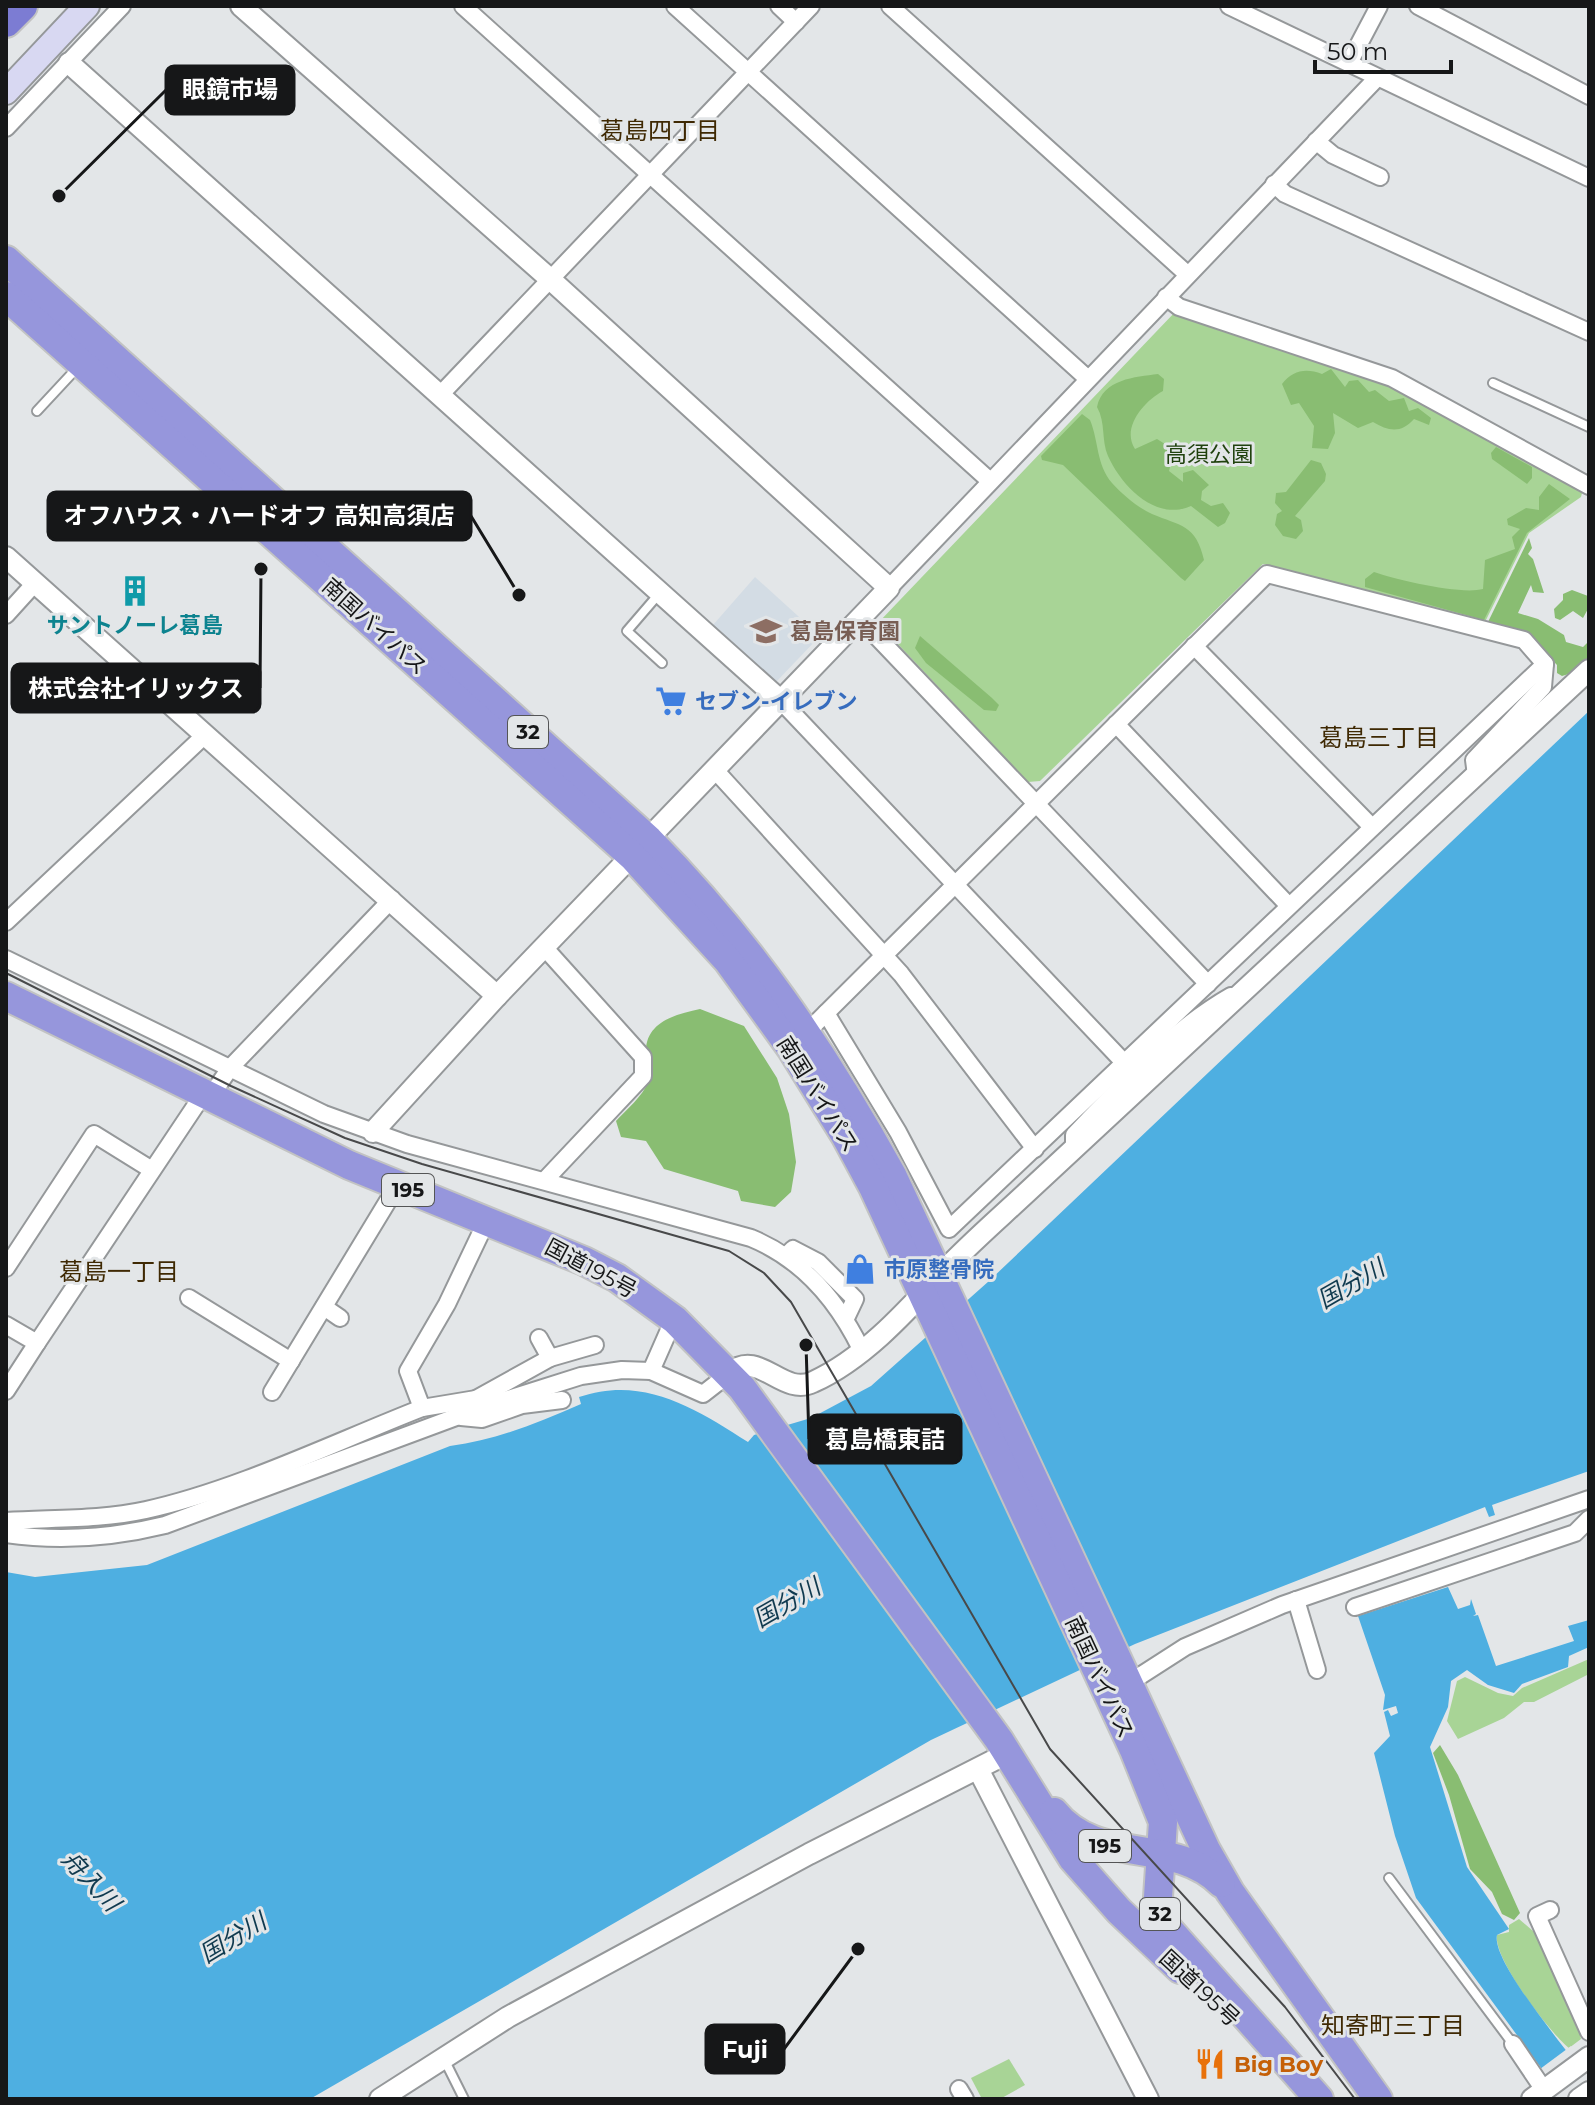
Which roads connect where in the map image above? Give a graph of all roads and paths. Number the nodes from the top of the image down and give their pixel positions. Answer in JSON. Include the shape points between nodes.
{"nodes":[{"id":1,"x":22,"y":6,"type":"edge"},
{"id":2,"x":122,"y":6,"type":"edge"},
{"id":3,"x":241,"y":6,"type":"edge"},
{"id":4,"x":463,"y":6,"type":"edge"},
{"id":5,"x":675,"y":6,"type":"edge"},
{"id":6,"x":779,"y":6,"type":"edge"},
{"id":7,"x":811,"y":6,"type":"edge"},
{"id":8,"x":890,"y":6,"type":"edge"},
{"id":9,"x":1229,"y":6,"type":"edge"},
{"id":10,"x":1379,"y":6,"type":"edge"},
{"id":11,"x":1418,"y":6,"type":"edge"},
{"id":12,"x":86,"y":7,"type":"edge"},
{"id":13,"x":6,"y":22,"type":"edge"},
{"id":14,"x":796,"y":22,"type":"junction"},
{"id":15,"x":103,"y":26,"type":"junction"},
{"id":16,"x":69,"y":63,"type":"junction"},
{"id":17,"x":1349,"y":63,"type":"junction"},
{"id":18,"x":748,"y":72,"type":"junction"},
{"id":19,"x":1377,"y":78,"type":"junction"},
{"id":20,"x":8,"y":90,"type":"edge"},
{"id":21,"x":1589,"y":96,"type":"edge"},
{"id":22,"x":29,"y":105,"type":"junction"},
{"id":23,"x":6,"y":128,"type":"edge"},
{"id":24,"x":1316,"y":141,"type":"junction"},
{"id":25,"x":650,"y":174,"type":"junction"},
{"id":26,"x":1380,"y":177,"type":"dead end"},
{"id":27,"x":1589,"y":178,"type":"edge"},
{"id":28,"x":1274,"y":184,"type":"junction"},
{"id":29,"x":6,"y":260,"type":"edge"},
{"id":30,"x":1187,"y":274,"type":"junction"},
{"id":31,"x":550,"y":279,"type":"junction"},
{"id":32,"x":6,"y":296,"type":"edge"},
{"id":33,"x":1166,"y":297,"type":"junction"},
{"id":34,"x":1589,"y":332,"type":"edge"},
{"id":35,"x":81,"y":364,"type":"junction"},
{"id":36,"x":1088,"y":379,"type":"junction"},
{"id":37,"x":1493,"y":383,"type":"dead end"},
{"id":38,"x":440,"y":395,"type":"junction"},
{"id":39,"x":37,"y":411,"type":"dead end"},
{"id":40,"x":1589,"y":427,"type":"edge"},
{"id":41,"x":990,"y":481,"type":"junction"},
{"id":42,"x":1589,"y":486,"type":"edge"},
{"id":43,"x":6,"y":557,"type":"edge"},
{"id":44,"x":35,"y":583,"type":"junction"},
{"id":45,"x":889,"y":588,"type":"junction"},
{"id":46,"x":661,"y":592,"type":"junction"},
{"id":47,"x":6,"y":615,"type":"edge"},
{"id":48,"x":860,"y":619,"type":"junction"},
{"id":49,"x":1194,"y":646,"type":"junction"},
{"id":50,"x":662,"y":663,"type":"dead end"},
{"id":51,"x":1545,"y":664,"type":"junction"},
{"id":52,"x":1589,"y":670,"type":"edge"},
{"id":53,"x":781,"y":701,"type":"junction"},
{"id":54,"x":1116,"y":724,"type":"junction"},
{"id":55,"x":205,"y":735,"type":"junction"},
{"id":56,"x":715,"y":770,"type":"junction"},
{"id":57,"x":1476,"y":775,"type":"junction"},
{"id":58,"x":1035,"y":802,"type":"junction"},
{"id":59,"x":1372,"y":827,"type":"junction"},
{"id":60,"x":641,"y":849,"type":"junction"},
{"id":61,"x":955,"y":885,"type":"junction"},
{"id":62,"x":392,"y":899,"type":"junction"},
{"id":63,"x":1289,"y":906,"type":"junction"},
{"id":64,"x":6,"y":922,"type":"edge"},
{"id":65,"x":544,"y":947,"type":"junction"},
{"id":66,"x":883,"y":956,"type":"junction"},
{"id":67,"x":6,"y":959,"type":"edge"},
{"id":68,"x":1253,"y":983,"type":"junction"},
{"id":69,"x":1208,"y":984,"type":"junction"},
{"id":70,"x":6,"y":996,"type":"edge"},
{"id":71,"x":497,"y":996,"type":"junction"},
{"id":72,"x":817,"y":1022,"type":"junction"},
{"id":73,"x":230,"y":1068,"type":"junction"},
{"id":74,"x":1129,"y":1068,"type":"junction"},
{"id":75,"x":207,"y":1095,"type":"junction"},
{"id":76,"x":299,"y":1102,"type":"junction"},
{"id":77,"x":373,"y":1132,"type":"junction"},
{"id":78,"x":283,"y":1133,"type":"junction"},
{"id":79,"x":1035,"y":1149,"type":"junction"},
{"id":80,"x":1074,"y":1149,"type":"junction"},
{"id":81,"x":152,"y":1170,"type":"junction"},
{"id":82,"x":544,"y":1181,"type":"junction"},
{"id":83,"x":397,"y":1186,"type":"junction"},
{"id":84,"x":487,"y":1220,"type":"junction"},
{"id":85,"x":6,"y":1268,"type":"edge"},
{"id":86,"x":934,"y":1291,"type":"junction"},
{"id":87,"x":189,"y":1298,"type":"dead end"},
{"id":88,"x":324,"y":1307,"type":"junction"},
{"id":89,"x":340,"y":1318,"type":"dead end"},
{"id":90,"x":6,"y":1325,"type":"edge"},
{"id":91,"x":669,"y":1330,"type":"dead end"},
{"id":92,"x":539,"y":1338,"type":"dead end"},
{"id":93,"x":37,"y":1343,"type":"junction"},
{"id":94,"x":595,"y":1345,"type":"dead end"},
{"id":95,"x":861,"y":1349,"type":"junction"},
{"id":96,"x":550,"y":1358,"type":"junction"},
{"id":97,"x":291,"y":1361,"type":"junction"},
{"id":98,"x":651,"y":1371,"type":"junction"},
{"id":99,"x":730,"y":1373,"type":"junction"},
{"id":100,"x":6,"y":1391,"type":"edge"},
{"id":101,"x":272,"y":1392,"type":"dead end"},
{"id":102,"x":562,"y":1400,"type":"dead end"},
{"id":103,"x":478,"y":1404,"type":"junction"},
{"id":104,"x":422,"y":1408,"type":"junction"},
{"id":105,"x":460,"y":1416,"type":"junction"},
{"id":106,"x":1589,"y":1499,"type":"edge"},
{"id":107,"x":1589,"y":1519,"type":"edge"},
{"id":108,"x":6,"y":1521,"type":"edge"},
{"id":109,"x":6,"y":1534,"type":"edge"},
{"id":110,"x":1296,"y":1600,"type":"junction"},
{"id":111,"x":1355,"y":1607,"type":"dead end"},
{"id":112,"x":1317,"y":1670,"type":"dead end"},
{"id":113,"x":1119,"y":1679,"type":"junction"},
{"id":114,"x":1004,"y":1746,"type":"junction"},
{"id":115,"x":978,"y":1769,"type":"junction"},
{"id":116,"x":1161,"y":1854,"type":"junction"},
{"id":117,"x":1389,"y":1878,"type":"dead end"},
{"id":118,"x":1230,"y":1892,"type":"junction"},
{"id":119,"x":1550,"y":1910,"type":"dead end"},
{"id":120,"x":1589,"y":2032,"type":"edge"},
{"id":121,"x":1513,"y":2044,"type":"joint"},
{"id":122,"x":443,"y":2057,"type":"junction"},
{"id":123,"x":1589,"y":2057,"type":"edge"},
{"id":124,"x":1542,"y":2091,"type":"edge"},
{"id":125,"x":1589,"y":2092,"type":"edge"},
{"id":126,"x":380,"y":2099,"type":"edge"},
{"id":127,"x":464,"y":2099,"type":"edge"},
{"id":128,"x":1148,"y":2099,"type":"edge"},
{"id":129,"x":1318,"y":2099,"type":"edge"},
{"id":130,"x":1378,"y":2099,"type":"edge"},
{"id":131,"x":1579,"y":2099,"type":"edge"}],
"edges":[{"from":1,"to":13,"type":"highway"},
{"from":2,"to":15,"type":"street"},
{"from":3,"to":31,"type":"street"},
{"from":4,"to":25,"type":"street"},
{"from":5,"to":18,"type":"street"},
{"from":6,"to":14,"type":"street"},
{"from":7,"to":14,"type":"street"},
{"from":8,"to":30,"type":"street"},
{"from":9,"to":17,"type":"street"},
{"from":10,"to":17,"type":"street"},
{"from":11,"to":21,"type":"street"},
{"from":12,"to":15,"type":"street"},
{"from":12,"to":20,"type":"main road"},
{"from":14,"to":18,"type":"street"},
{"from":15,"to":16,"type":"street"},
{"from":16,"to":22,"type":"street"},
{"from":16,"to":38,"type":"street"},
{"from":17,"to":19,"type":"street"},
{"from":18,"to":25,"type":"street"},
{"from":18,"to":36,"type":"street"},
{"from":19,"to":24,"type":"street"},
{"from":19,"to":27,"type":"street"},
{"from":20,"to":22,"type":"street"},
{"from":22,"to":23,"type":"street"},
{"from":24,"to":26,"type":"street"},
{"from":24,"to":28,"type":"street"},
{"from":25,"to":31,"type":"street"},
{"from":25,"to":41,"type":"street"},
{"from":28,"to":30,"type":"street"},
{"from":28,"to":34,"type":"street","via":[[1285,194]]},
{"from":29,"to":60,"type":"highway","name":"南国バイパス","number":"32"},
{"from":30,"to":33,"type":"street"},
{"from":31,"to":38,"type":"street"},
{"from":31,"to":45,"type":"street"},
{"from":32,"to":35,"type":"highway","name":"南国バイパス","number":"32"},
{"from":33,"to":36,"type":"street"},
{"from":33,"to":42,"type":"street","via":[[1179,307],[1392,378]]},
{"from":35,"to":39,"type":"lane"},
{"from":35,"to":60,"type":"highway","name":"南国バイパス","number":"32"},
{"from":36,"to":41,"type":"street"},
{"from":37,"to":40,"type":"lane"},
{"from":38,"to":46,"type":"street"},
{"from":41,"to":45,"type":"street"},
{"from":43,"to":44,"type":"street"},
{"from":44,"to":47,"type":"street"},
{"from":44,"to":55,"type":"street"},
{"from":45,"to":48,"type":"street"},
{"from":46,"to":50,"type":"lane","via":[[627,631]]},
{"from":46,"to":53,"type":"street"},
{"from":48,"to":53,"type":"street"},
{"from":48,"to":58,"type":"street"},
{"from":49,"to":51,"type":"street","via":[[1267,574],[1524,640]]},
{"from":49,"to":54,"type":"street"},
{"from":49,"to":59,"type":"street"},
{"from":51,"to":57,"type":"street","via":[[1543,687],[1474,760]]},
{"from":51,"to":59,"type":"street"},
{"from":52,"to":57,"type":"street"},
{"from":53,"to":56,"type":"street"},
{"from":53,"to":61,"type":"street"},
{"from":54,"to":58,"type":"street"},
{"from":54,"to":63,"type":"street"},
{"from":55,"to":62,"type":"street"},
{"from":55,"to":64,"type":"street"},
{"from":56,"to":60,"type":"street"},
{"from":56,"to":66,"type":"street"},
{"from":57,"to":68,"type":"street"},
{"from":58,"to":61,"type":"street"},
{"from":58,"to":69,"type":"street"},
{"from":59,"to":63,"type":"street"},
{"from":60,"to":65,"type":"street"},
{"from":60,"to":72,"type":"highway","name":"南国バイパス","number":"32","via":[[737,935]]},
{"from":60,"to":86,"type":"highway","name":"南国バイパス","number":"32","via":[[791,1048]]},
{"from":61,"to":66,"type":"street"},
{"from":61,"to":74,"type":"street"},
{"from":62,"to":71,"type":"street"},
{"from":62,"to":73,"type":"street"},
{"from":63,"to":69,"type":"street"},
{"from":65,"to":71,"type":"street"},
{"from":65,"to":82,"type":"street","via":[[643,1057],[643,1076]]},
{"from":66,"to":72,"type":"street"},
{"from":66,"to":79,"type":"street"},
{"from":67,"to":73,"type":"street"},
{"from":68,"to":74,"type":"street","via":[[1204,1011]]},
{"from":68,"to":80,"type":"street"},
{"from":69,"to":74,"type":"street"},
{"from":70,"to":75,"type":"highway","name":"国道195号","number":"195"},
{"from":71,"to":77,"type":"street"},
{"from":72,"to":79,"type":"street","via":[[898,1132],[949,1229]]},
{"from":72,"to":86,"type":"highway","name":"南国バイパス","number":"32","via":[[892,1175]]},
{"from":73,"to":75,"type":"street"},
{"from":73,"to":76,"type":"street"},
{"from":74,"to":79,"type":"street"},
{"from":74,"to":80,"type":"street","via":[[1074,1135]]},
{"from":75,"to":78,"type":"highway","name":"国道195号","number":"195"},
{"from":75,"to":81,"type":"street"},
{"from":76,"to":77,"type":"street"},
{"from":76,"to":78,"type":"street"},
{"from":77,"to":82,"type":"street"},
{"from":78,"to":83,"type":"highway","name":"国道195号","number":"195"},
{"from":80,"to":86,"type":"street"},
{"from":81,"to":85,"type":"street","via":[[94,1134]]},
{"from":81,"to":93,"type":"street"},
{"from":82,"to":95,"type":"street","via":[[751,1238],[786,1256],[846,1318]]},
{"from":83,"to":84,"type":"highway","name":"国道195号","number":"195"},
{"from":83,"to":88,"type":"street"},
{"from":84,"to":99,"type":"highway","name":"国道195号","number":"195","via":[[617,1278],[688,1331]]},
{"from":84,"to":104,"type":"street","via":[[408,1371]]},
{"from":86,"to":95,"type":"street"},
{"from":86,"to":113,"type":"highway","name":"南国バイパス","number":"32"},
{"from":87,"to":97,"type":"street"},
{"from":88,"to":89,"type":"street"},
{"from":88,"to":97,"type":"street"},
{"from":90,"to":93,"type":"street"},
{"from":91,"to":98,"type":"street"},
{"from":92,"to":96,"type":"street"},
{"from":93,"to":100,"type":"street"},
{"from":94,"to":96,"type":"street"},
{"from":95,"to":99,"type":"street","via":[[803,1386],[790,1385],[756,1365],[743,1364]]},
{"from":96,"to":103,"type":"street"},
{"from":97,"to":101,"type":"street"},
{"from":98,"to":99,"type":"street","via":[[703,1394]]},
{"from":98,"to":103,"type":"street","via":[[581,1376]]},
{"from":99,"to":114,"type":"highway","name":"国道195号","number":"195"},
{"from":102,"to":105,"type":"street","via":[[522,1405],[482,1419]]},
{"from":103,"to":104,"type":"street"},
{"from":103,"to":105,"type":"street"},
{"from":104,"to":108,"type":"street","via":[[211,1491],[147,1510],[90,1519]]},
{"from":105,"to":109,"type":"street","via":[[165,1525],[78,1539]]},
{"from":106,"to":110,"type":"street"},
{"from":107,"to":111,"type":"street","via":[[1575,1533]]},
{"from":110,"to":112,"type":"street"},
{"from":110,"to":113,"type":"street"},
{"from":113,"to":116,"type":"highway","name":"南国バイパス","number":"32","via":[[1163,1822]]},
{"from":113,"to":118,"type":"highway","name":"南国バイパス","number":"32"},
{"from":114,"to":115,"type":"street"},
{"from":114,"to":116,"type":"highway","name":"国道195号","number":"195","via":[[1074,1832],[1106,1846]]},
{"from":114,"to":129,"type":"highway","name":"国道195号","number":"195","via":[[1060,1840],[1095,1886]]},
{"from":115,"to":122,"type":"street","via":[[809,1854]]},
{"from":115,"to":128,"type":"street"},
{"from":116,"to":118,"type":"highway","name":"国道195号","number":"195","via":[[1206,1871]]},
{"from":116,"to":129,"type":"highway","name":"南国バイパス","number":"32","via":[[1158,1897],[1164,1924]]},
{"from":117,"to":121,"type":"lane"},
{"from":118,"to":130,"type":"highway","name":"南国バイパス","number":"32"},
{"from":119,"to":120,"type":"street","via":[[1537,1916]]},
{"from":121,"to":124,"type":"street"},
{"from":122,"to":126,"type":"street"},
{"from":122,"to":127,"type":"lane"},
{"from":123,"to":124,"type":"street"},
{"from":125,"to":131,"type":"street"}]}
